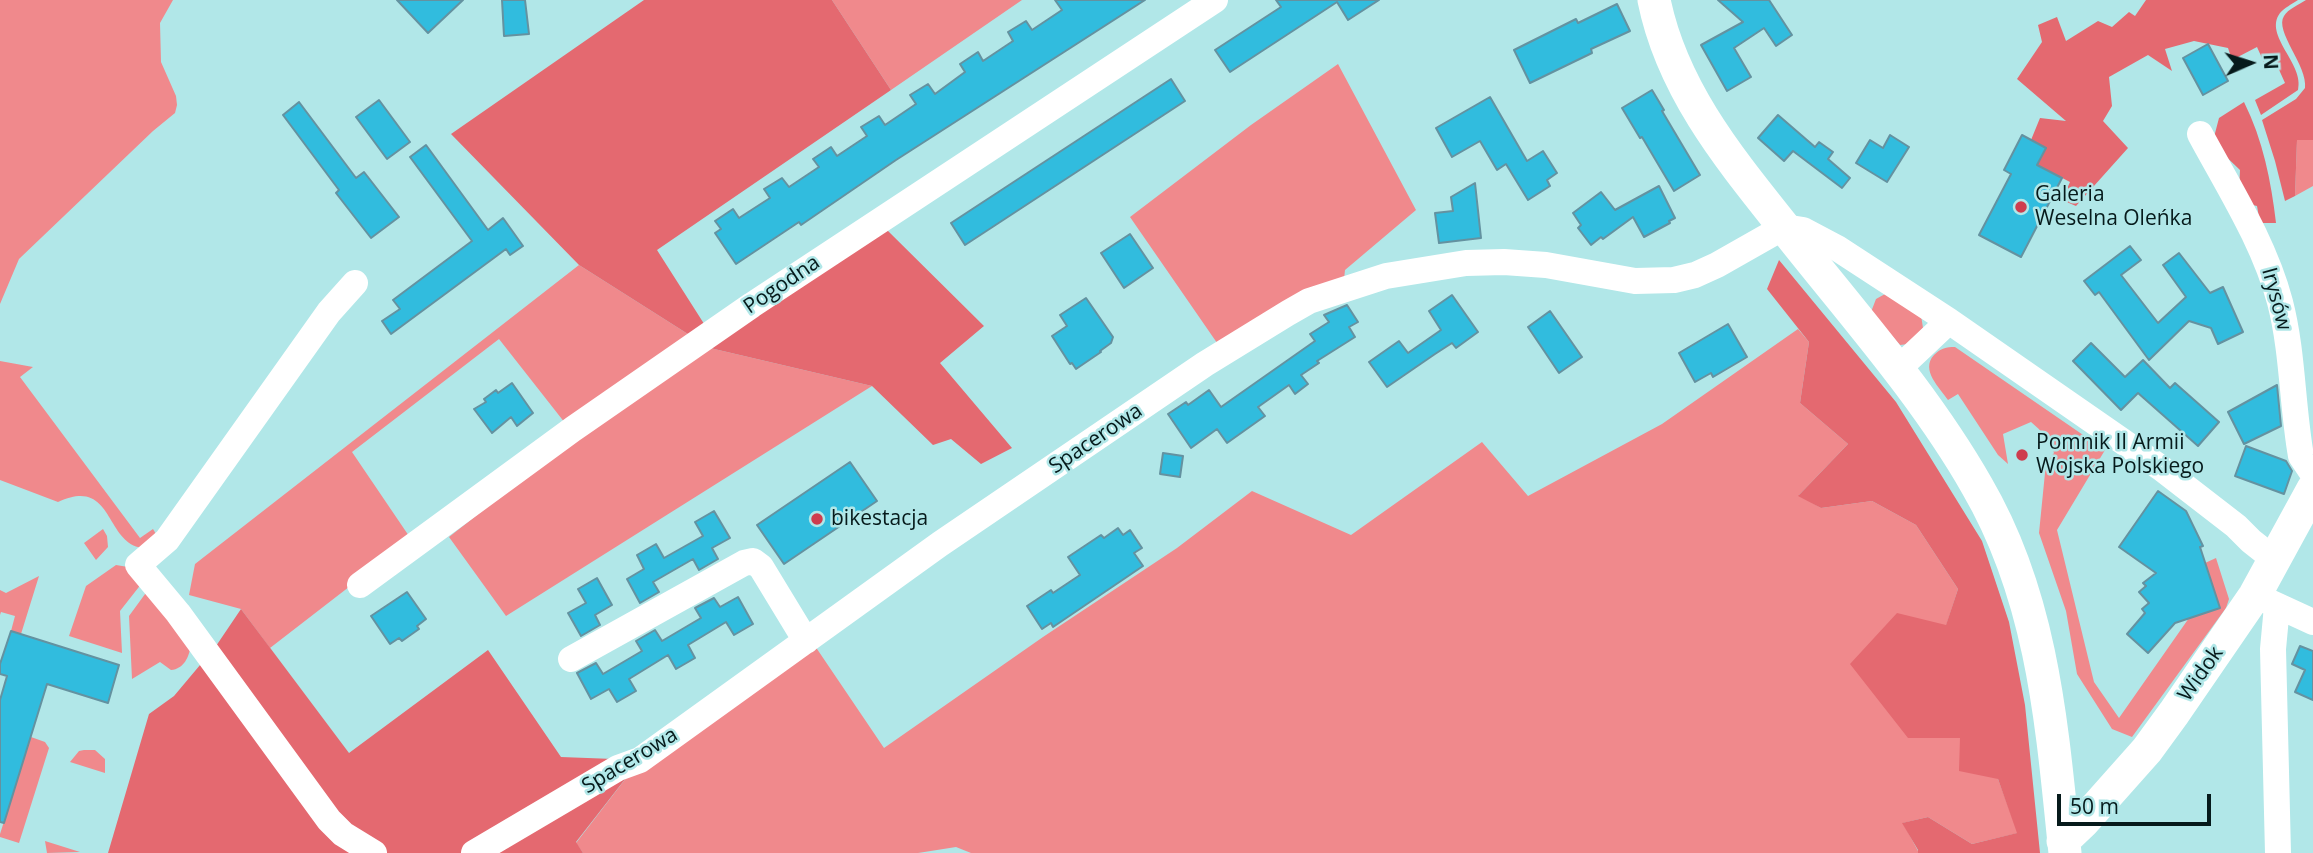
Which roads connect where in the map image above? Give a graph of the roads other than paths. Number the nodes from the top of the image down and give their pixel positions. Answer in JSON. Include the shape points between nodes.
{"nodes":[{"id":1,"x":1215,"y":0,"type":"edge"},
{"id":2,"x":1654,"y":0,"type":"edge"},
{"id":3,"x":2200,"y":134,"type":"dead end"},
{"id":4,"x":1784,"y":227,"type":"junction"},
{"id":5,"x":355,"y":283,"type":"dead end"},
{"id":6,"x":1949,"y":321,"type":"junction"},
{"id":7,"x":1897,"y":370,"type":"junction"},
{"id":8,"x":2313,"y":474,"type":"edge"},
{"id":9,"x":2313,"y":489,"type":"edge"},
{"id":10,"x":2275,"y":560,"type":"junction"},
{"id":11,"x":360,"y":585,"type":"dead end"},
{"id":12,"x":2266,"y":601,"type":"junction"},
{"id":13,"x":2313,"y":622,"type":"edge"},
{"id":14,"x":806,"y":641,"type":"junction"},
{"id":15,"x":571,"y":659,"type":"dead end"},
{"id":16,"x":2064,"y":847,"type":"edge"},
{"id":17,"x":374,"y":853,"type":"edge"},
{"id":18,"x":474,"y":853,"type":"edge"},
{"id":19,"x":2278,"y":853,"type":"edge"}],
"edges":[{"from":1,"to":11,"type":"street","name":"Pogodna","via":[[751,305]]},
{"from":2,"to":4,"type":"main road","via":[[1667,47],[1692,101],[1735,166]]},
{"from":3,"to":8,"type":"street","name":"Irysów","via":[[2274,281],[2284,319],[2301,456]]},
{"from":4,"to":6,"type":"street","via":[[1803,230],[1837,247]]},
{"from":4,"to":7,"type":"main road"},
{"from":4,"to":14,"type":"street","name":"Spacerowa","via":[[1706,270],[1674,280],[1635,281],[1546,265],[1466,263],[1385,276],[1309,301],[1205,364]]},
{"from":5,"to":17,"type":"street","via":[[329,312],[167,540],[138,565],[329,820]]},
{"from":6,"to":7,"type":"street"},
{"from":6,"to":10,"type":"street","via":[[2161,468]]},
{"from":7,"to":16,"type":"main road","via":[[1978,486],[2008,550],[2035,631],[2048,692]]},
{"from":9,"to":10,"type":"main road","name":"Widok"},
{"from":10,"to":12,"type":"main road","name":"Widok"},
{"from":12,"to":13,"type":"street"},
{"from":12,"to":16,"type":"main road","name":"Widok"},
{"from":12,"to":19,"type":"street","name":"Widok","via":[[2273,649]]},
{"from":14,"to":15,"type":"street","via":[[753,561]]},
{"from":14,"to":18,"type":"street","name":"Spacerowa","via":[[640,760],[618,768]]}]}
